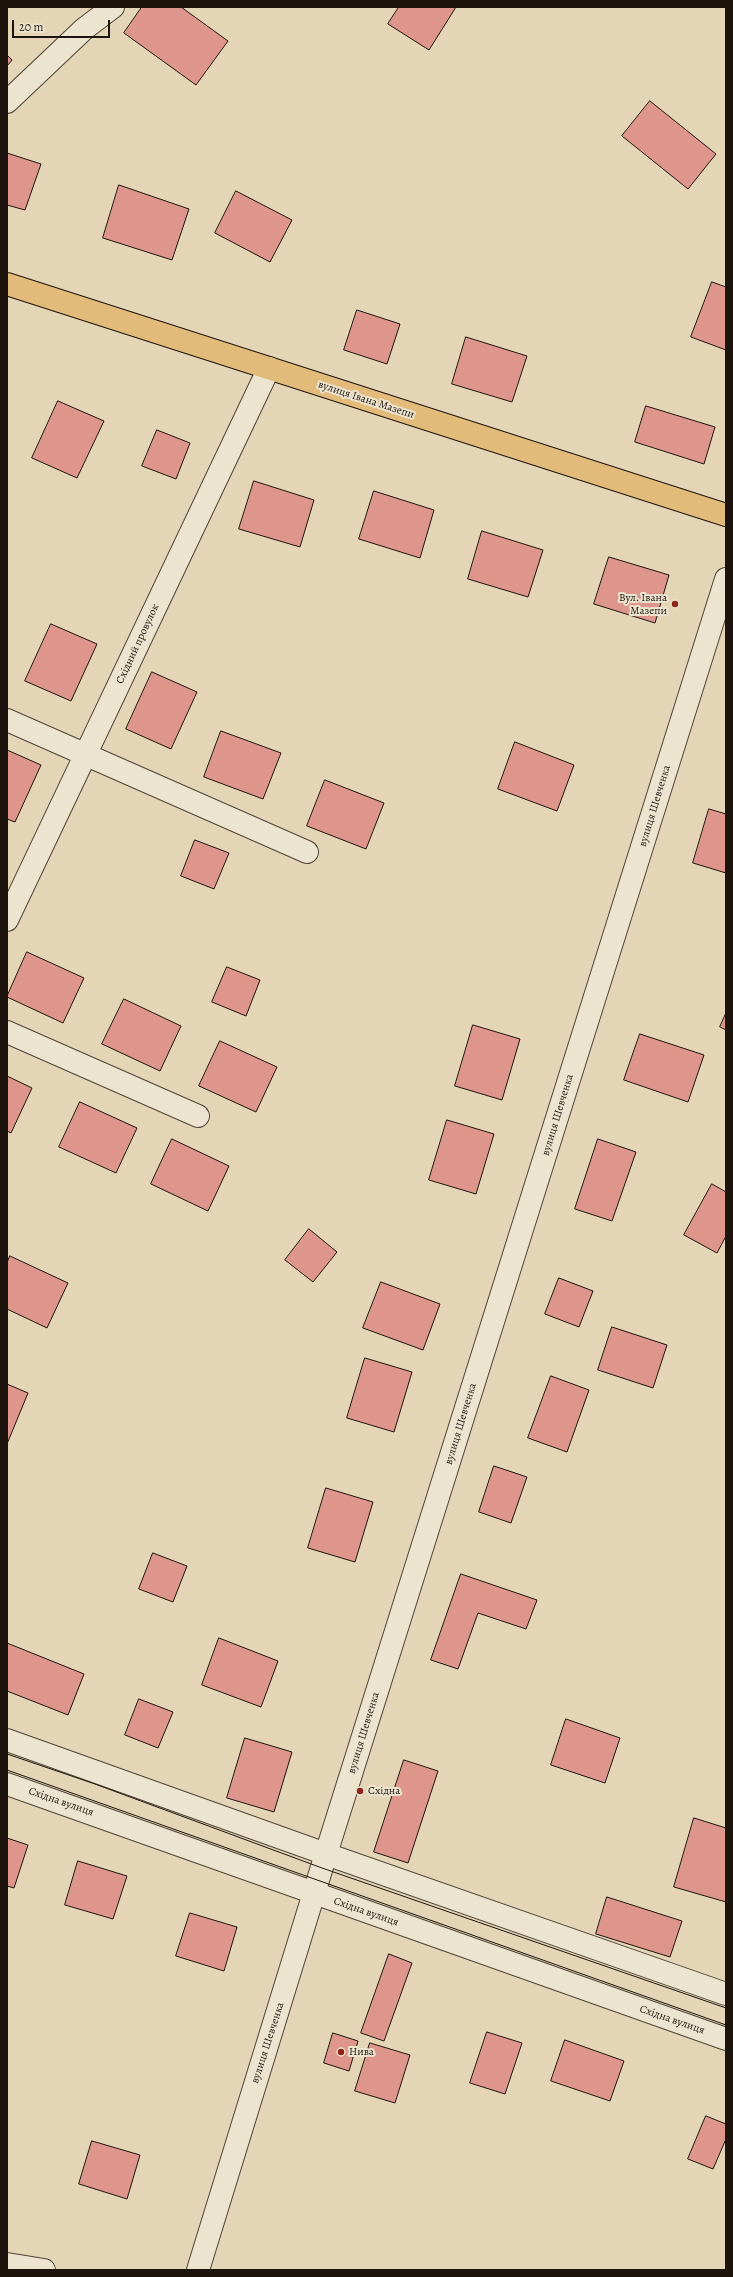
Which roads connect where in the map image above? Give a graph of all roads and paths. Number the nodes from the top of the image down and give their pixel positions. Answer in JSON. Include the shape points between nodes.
{"nodes":[{"id":1,"x":113,"y":7,"type":"edge"},
{"id":2,"x":7,"y":102,"type":"edge"},
{"id":3,"x":7,"y":284,"type":"edge"},
{"id":4,"x":269,"y":368,"type":"junction"},
{"id":5,"x":726,"y":516,"type":"edge"},
{"id":6,"x":726,"y":579,"type":"edge"},
{"id":7,"x":7,"y":720,"type":"edge"},
{"id":8,"x":85,"y":754,"type":"junction"},
{"id":9,"x":307,"y":852,"type":"dead end"},
{"id":10,"x":7,"y":920,"type":"edge"},
{"id":11,"x":7,"y":1032,"type":"edge"},
{"id":12,"x":198,"y":1116,"type":"dead end"},
{"id":13,"x":7,"y":1740,"type":"edge"},
{"id":14,"x":7,"y":1784,"type":"edge"},
{"id":15,"x":326,"y":1854,"type":"junction"},
{"id":16,"x":314,"y":1893,"type":"junction"},
{"id":17,"x":726,"y":1994,"type":"edge"},
{"id":18,"x":726,"y":2039,"type":"edge"},
{"id":19,"x":7,"y":2264,"type":"edge"},
{"id":20,"x":44,"y":2270,"type":"edge"},
{"id":21,"x":198,"y":2270,"type":"edge"}],
"edges":[{"from":1,"to":2,"type":"street","via":[[84,29]]},
{"from":3,"to":4,"type":"main road","name":"вулиця Івана Мазепи"},
{"from":4,"to":5,"type":"main road","name":"вулиця Івана Мазепи"},
{"from":4,"to":8,"type":"street","name":"Східний провулок"},
{"from":6,"to":15,"type":"street","name":"вулиця Шевченка"},
{"from":7,"to":8,"type":"street"},
{"from":8,"to":9,"type":"street"},
{"from":8,"to":10,"type":"street","name":"Східний провулок"},
{"from":11,"to":12,"type":"street"},
{"from":13,"to":15,"type":"street"},
{"from":14,"to":16,"type":"street","name":"Східна вулиця"},
{"from":15,"to":16,"type":"street","name":"вулиця Шевченка"},
{"from":15,"to":17,"type":"street"},
{"from":16,"to":18,"type":"street","name":"Східна вулиця"},
{"from":16,"to":21,"type":"street","name":"вулиця Шевченка"},
{"from":19,"to":20,"type":"street"}]}
